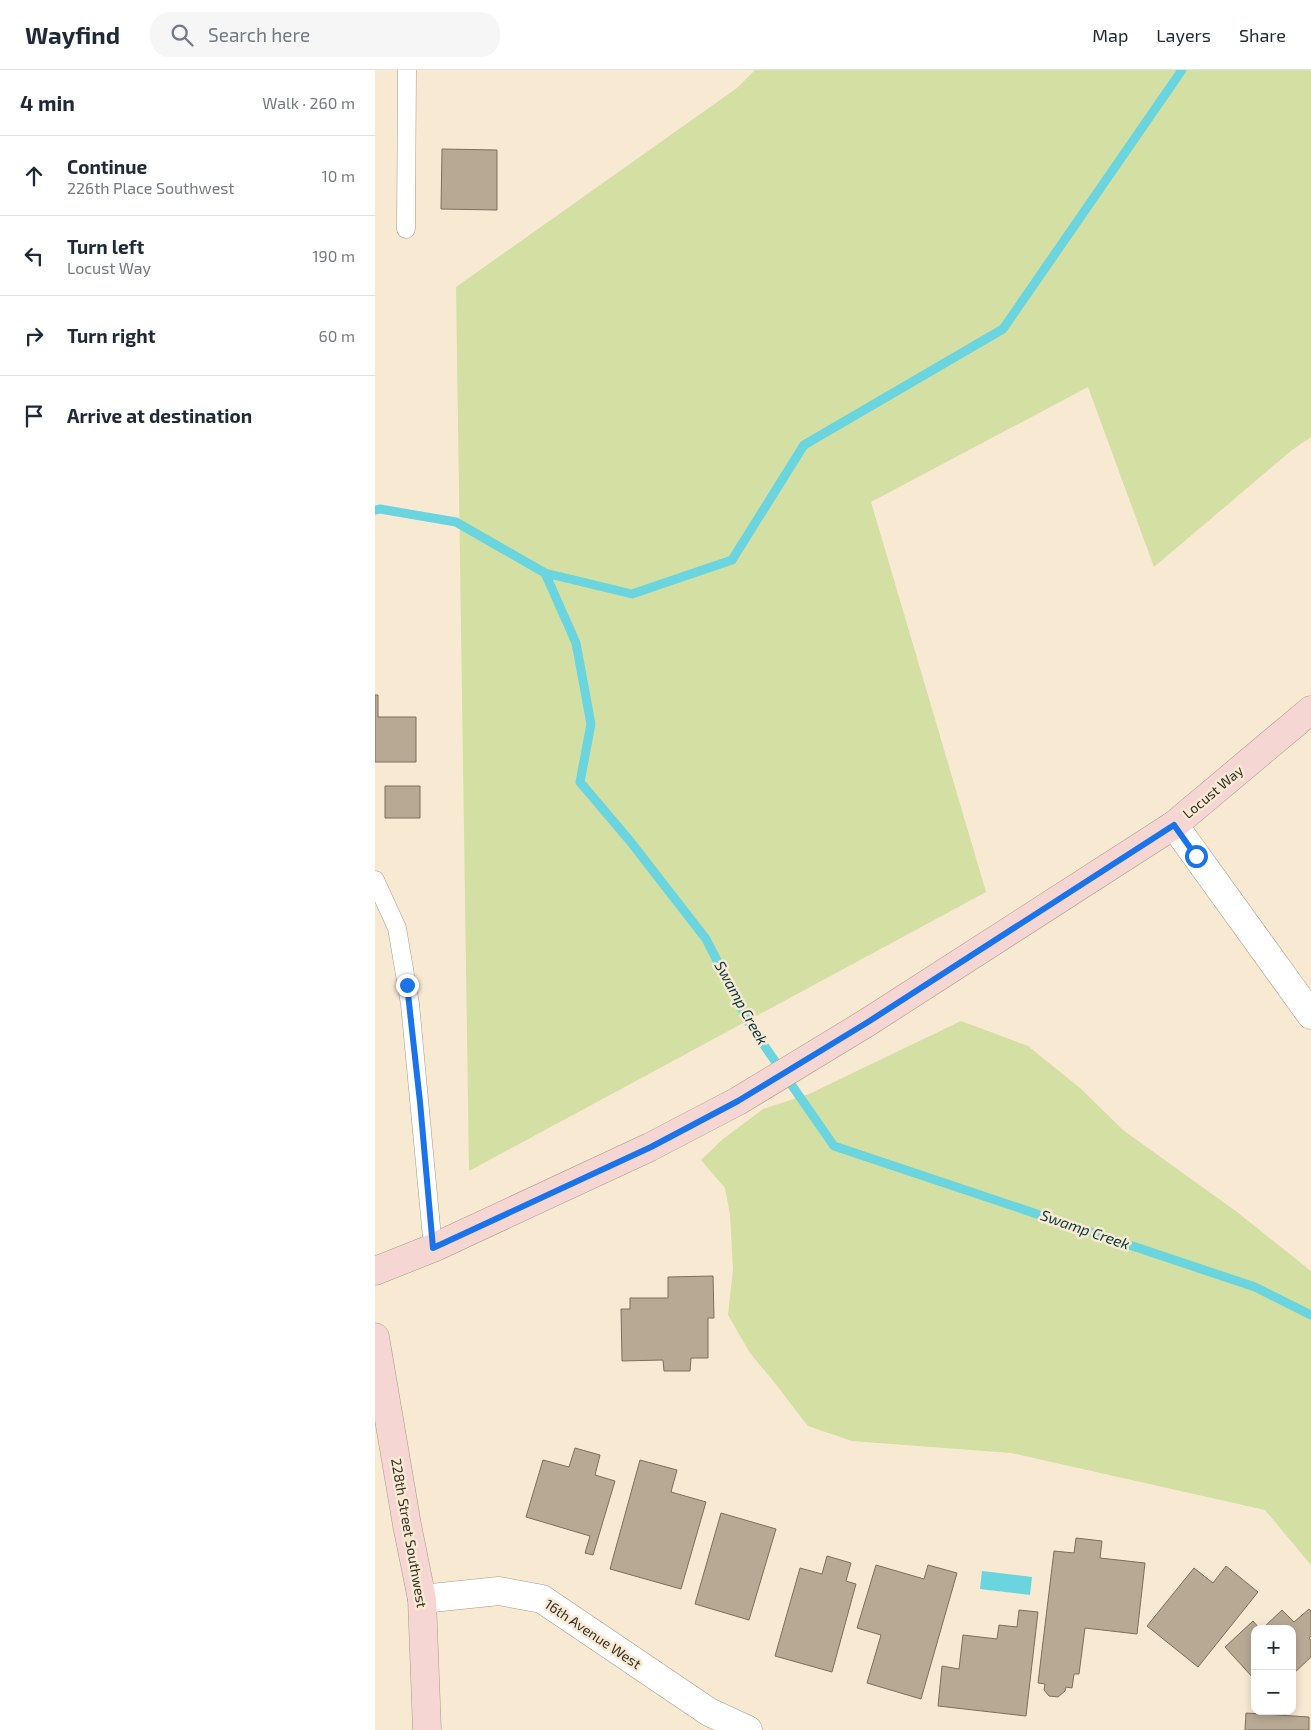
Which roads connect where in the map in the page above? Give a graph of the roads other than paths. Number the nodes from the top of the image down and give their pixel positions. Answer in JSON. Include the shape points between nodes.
{"nodes":[{"id":1,"x":407,"y":70,"type":"edge"},
{"id":2,"x":406,"y":229,"type":"dead end"},
{"id":3,"x":1311,"y":710,"type":"edge"},
{"id":4,"x":1174,"y":825,"type":"junction"},
{"id":5,"x":375,"y":880,"type":"edge"},
{"id":6,"x":1310,"y":1011,"type":"edge"},
{"id":7,"x":433,"y":1248,"type":"junction"},
{"id":8,"x":375,"y":1271,"type":"edge"},
{"id":9,"x":375,"y":1337,"type":"edge"},
{"id":10,"x":422,"y":1599,"type":"junction"},
{"id":11,"x":427,"y":1730,"type":"edge"},
{"id":12,"x":748,"y":1730,"type":"edge"}],
"edges":[{"from":1,"to":2,"type":"lane"},
{"from":3,"to":4,"type":"main road","name":"Locust Way"},
{"from":4,"to":6,"type":"street"},
{"from":4,"to":7,"type":"main road","name":"Locust Way","via":[[868,1022],[738,1101],[651,1147]]},
{"from":5,"to":7,"type":"lane","via":[[397,928],[410,1004]]},
{"from":7,"to":8,"type":"main road","name":"Locust Way"},
{"from":9,"to":10,"type":"main road","name":"228th Street Southwest"},
{"from":10,"to":11,"type":"main road","name":"228th Street Southwest"},
{"from":10,"to":12,"type":"street","name":"16th Avenue West","via":[[499,1591],[542,1600],[709,1712]]}]}
